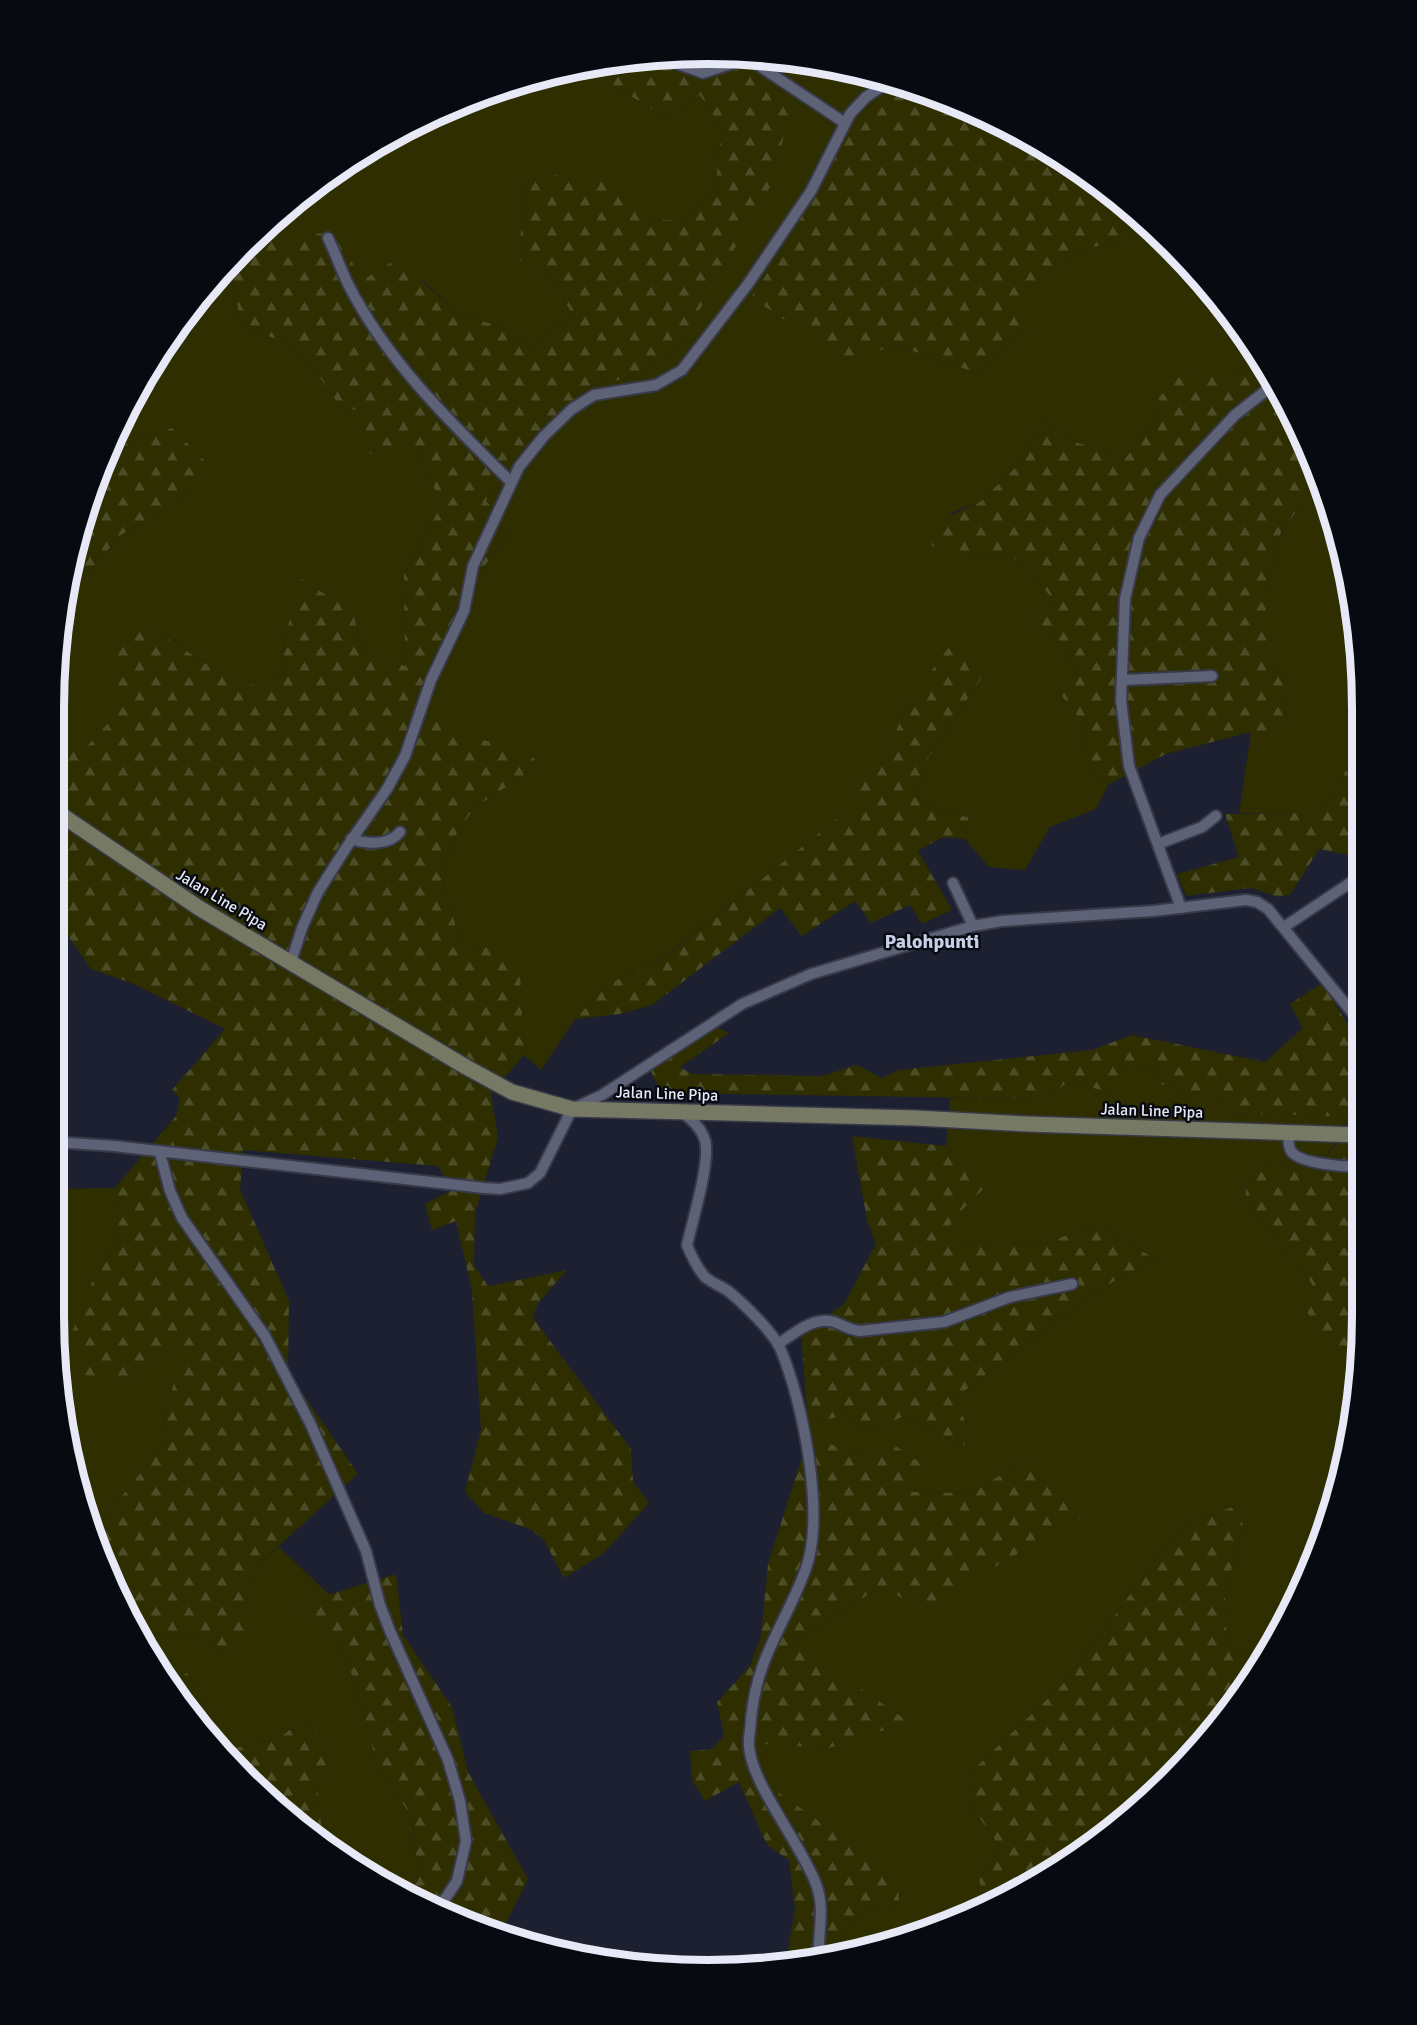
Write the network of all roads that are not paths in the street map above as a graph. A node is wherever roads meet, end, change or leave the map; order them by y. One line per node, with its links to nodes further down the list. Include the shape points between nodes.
1 (681, 65): 2 (street, via 703,73)
2 (728, 65)
3 (761, 67): 5 (street)
4 (881, 88): 5 (street, via 857,106)
5 (845, 123): 8 (street, via 812,191 682,370 656,384 594,395 572,409 544,436)
6 (328, 238): 8 (street, via 354,294 410,376 467,441)
7 (1268, 389): 10 (street, via 1235,415 1172,479 1149,515 1132,560 1125,599)
8 (511, 482): 14 (street, via 473,566 464,611 431,680 413,738 387,789)
9 (1212, 676): 10 (street)
10 (1123, 680): 15 (street, via 1121,700 1129,766)
11 (1216, 816): 15 (street, via 1202,827)
12 (64, 817): 21 (main road, Jalan Line Pipa, via 199,908)
13 (400, 832): 14 (street, via 385,842)
14 (351, 839): 21 (street, via 318,892)
15 (1158, 844): 18 (street)
16 (1352, 882): 20 (street)
17 (953, 884): 19 (street)
18 (1181, 908): 19 (street); 20 (street, via 1246,900 1263,905)
19 (973, 926): 23 (street, via 811,974 758,996 602,1095)
20 (1284, 927): 22 (street)
21 (291, 962): 23 (main road, Jalan Line Pipa, via 499,1086)
22 (1352, 1012)
23 (572, 1109): 24 (main road, Jalan Line Pipa); 28 (street, via 540,1173 528,1183 500,1189)
24 (681, 1112): 25 (main road, Jalan Line Pipa); 31 (street, via 696,1124 705,1146 689,1250 704,1275 734,1296)
25 (1288, 1132): 26 (main road, Jalan Line Pipa); 29 (street, via 1289,1149 1295,1155 1324,1164)
26 (1352, 1134)
27 (64, 1143): 28 (street)
28 (160, 1153): 32 (street, via 182,1218 266,1336 305,1412 366,1551 390,1631 448,1760 466,1841 457,1881)
29 (1352, 1166)
30 (1072, 1284): 31 (street, via 1010,1297 944,1322 860,1331 832,1321 814,1322)
31 (778, 1344): 33 (street, via 808,1453 812,1534 806,1571 757,1677 748,1744 759,1780 794,1838 817,1887 822,1912)
32 (443, 1902)
33 (820, 1950)

